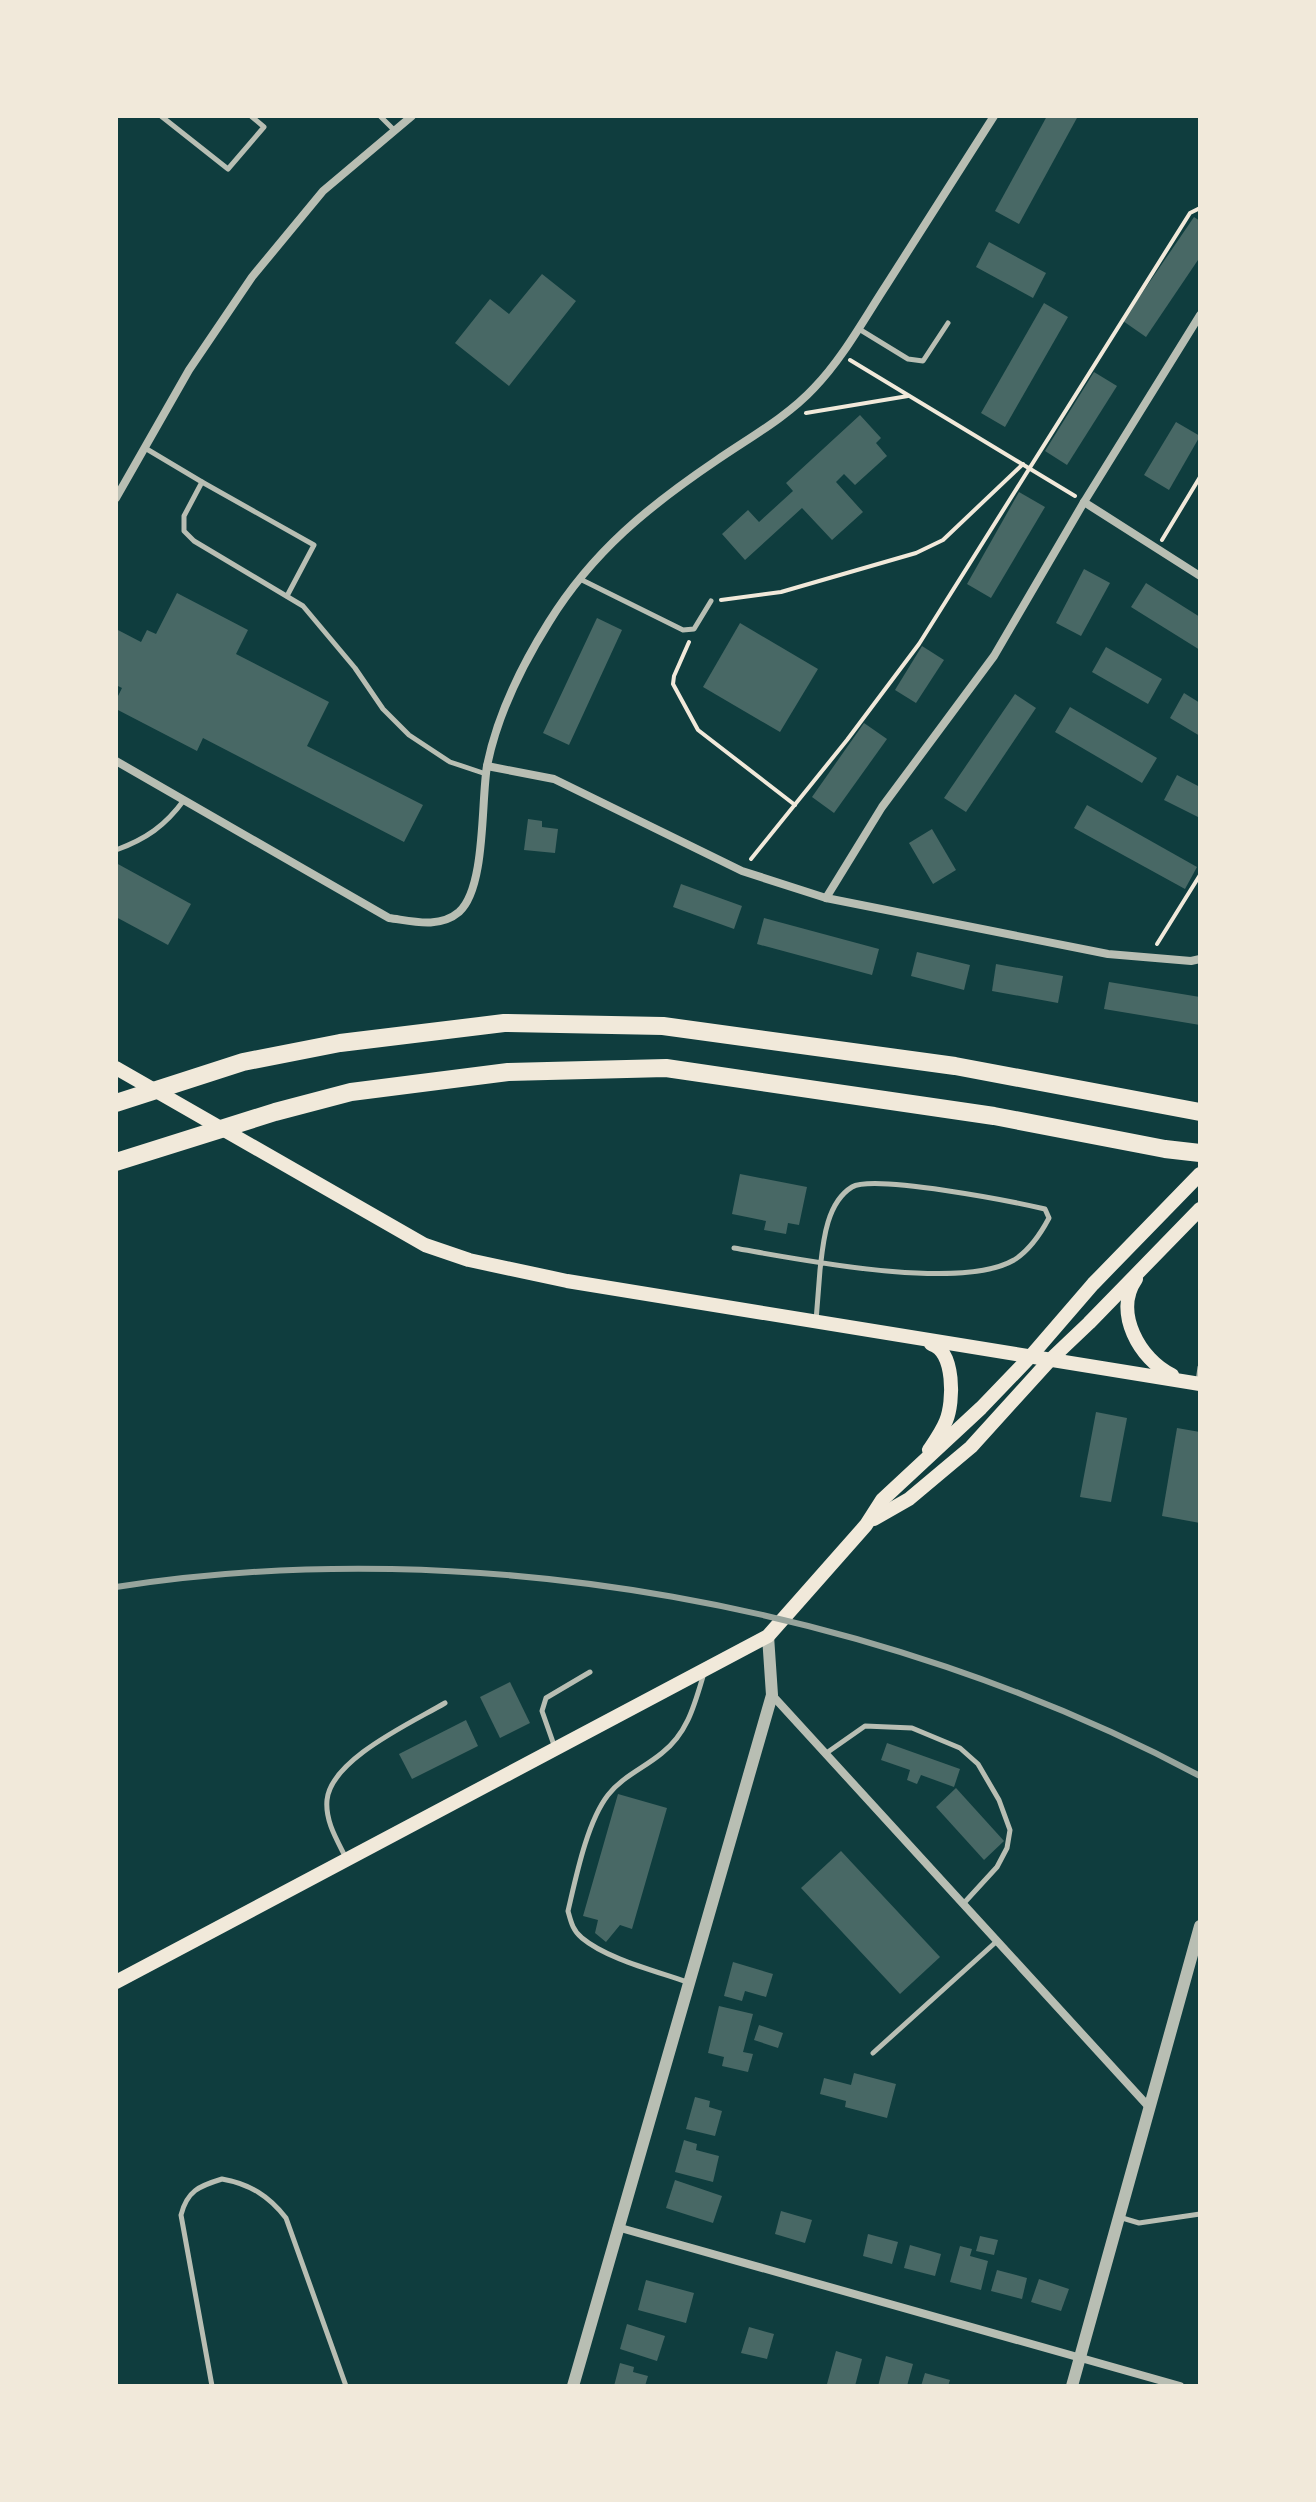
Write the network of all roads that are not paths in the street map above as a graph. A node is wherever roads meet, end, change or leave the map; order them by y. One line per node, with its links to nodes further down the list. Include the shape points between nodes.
1 (161, 116): 2 (lane, via 228,169 264,127)
2 (251, 116)
3 (380, 116): 6 (lane)
4 (412, 116): 6 (street)
5 (994, 116): 9 (street)
6 (394, 130): 10 (street, via 323,191 252,277 189,370)
7 (1200, 315): 13 (street)
8 (948, 323): 9 (lane, via 923,361 908,359)
9 (858, 328): 15 (street, via 813,389 640,515)
10 (145, 448): 11 (lane); 12 (street)
11 (202, 482): 16 (lane, via 184,516 184,531); 16 (lane, via 314,545)
12 (116, 498)
13 (1084, 502): 14 (street); 22 (street, via 994,656 882,807)
14 (1200, 576)
15 (579, 579): 17 (lane, via 683,630 694,629); 19 (street, via 548,623 506,703)
16 (287, 596): 19 (lane, via 303,606 409,735 450,762)
17 (711, 601)
18 (116, 761): 20 (street)
19 (487, 770): 20 (street, via 472,890 458,913 433,924 389,918); 22 (street, via 554,779 742,871)
20 (184, 800): 21 (lane, via 145,839)
21 (116, 850)
22 (826, 898): 23 (street, via 1108,954)
23 (1200, 959)
24 (116, 1068): 34 (main road, via 425,1245 567,1281)
25 (116, 1103): 26 (highway, via 243,1062 340,1043 504,1023 663,1026 955,1066)
26 (1200, 1112)
27 (1200, 1155): 28 (highway, via 994,1116 666,1068 508,1072 351,1092)
28 (116, 1162)
29 (1200, 1174): 36 (main road)
30 (1200, 1209): 32 (main road)
31 (734, 1248): 33 (lane)
32 (1149, 1261): 37 (main road); 39 (main road, via 1129,1299 1137,1346 1160,1370)
33 (821, 1262): 33 (lane, via 831,1215 854,1185 894,1185 1028,1205 1045,1209 1049,1218 1038,1239 1013,1260 976,1271 861,1269); 34 (lane)
34 (816, 1322): 35 (main road)
35 (903, 1337): 36 (main road); 40 (main road, via 937,1346 945,1355 951,1388 946,1421)
36 (1030, 1357): 37 (main road); 40 (main road)
37 (1049, 1361): 39 (main road); 41 (main road, via 940,1475)
38 (1200, 1367): 39 (lane)
39 (1194, 1383)
40 (918, 1466): 41 (main road, via 882,1500)
41 (866, 1525): 42 (main road)
42 (768, 1636): 43 (main road); 45 (street)
43 (705, 1669): 47 (main road); 54 (lane, via 688,1723 676,1740 606,1798 568,1911 582,1938)
44 (590, 1672): 47 (lane, via 546,1698 542,1711)
45 (772, 1695): 48 (street); 54 (street)
46 (445, 1703): 49 (lane, via 368,1749 331,1785 329,1823)
47 (556, 1749): 49 (main road)
48 (825, 1754): 50 (street); 50 (lane, via 865,1726 912,1728 960,1748 978,1764 1010,1830 997,1867)
49 (347, 1859): 53 (main road)
50 (963, 1904): 52 (street)
51 (1200, 1926): 56 (street)
52 (997, 1941): 55 (lane); 56 (street)
53 (116, 1982)
54 (688, 1983): 59 (street)
55 (873, 2053)
56 (1148, 2106): 58 (street)
57 (1200, 2214): 58 (lane, via 1139,2223)
58 (1118, 2217): 60 (street)
59 (617, 2227): 60 (street); 63 (street)
60 (1080, 2360): 64 (street); 65 (street)
61 (212, 2386): 62 (lane, via 181,2215 193,2191 222,2179 257,2190 286,2218)
62 (346, 2386)
63 (573, 2386)
64 (1072, 2386)
65 (1180, 2386)

